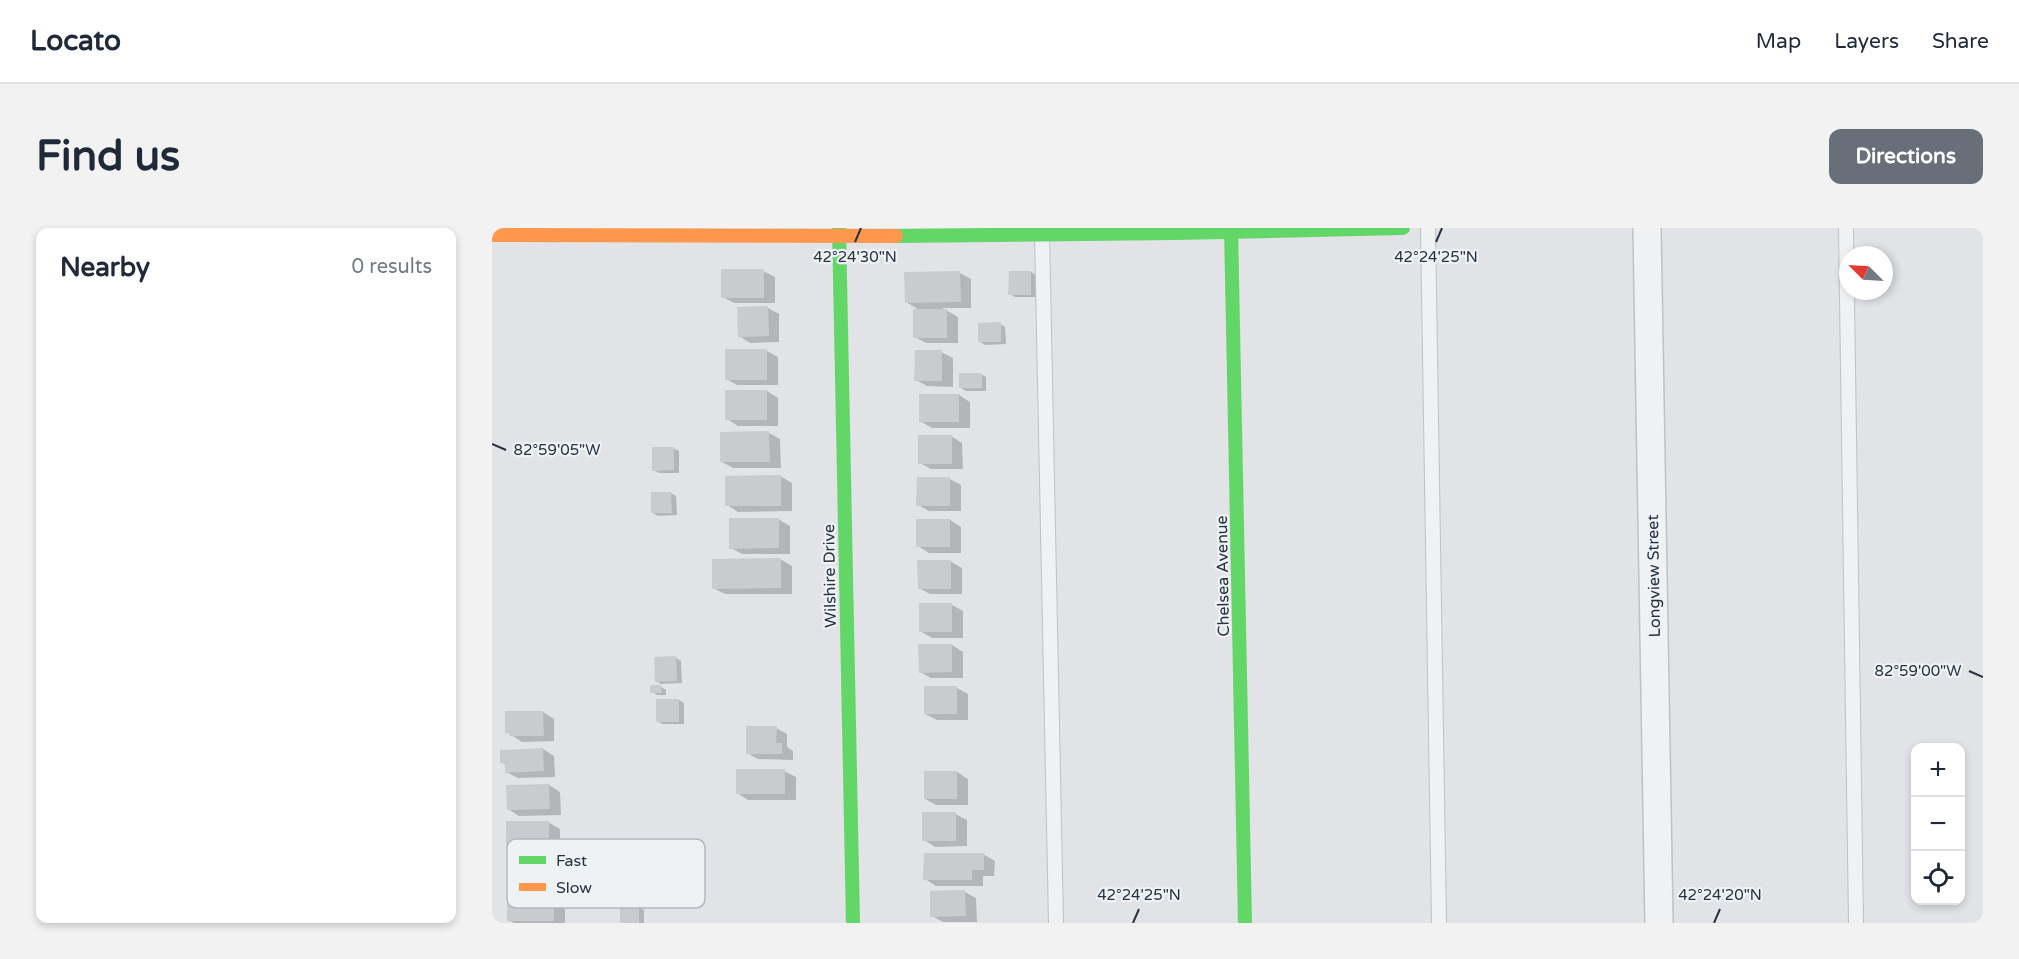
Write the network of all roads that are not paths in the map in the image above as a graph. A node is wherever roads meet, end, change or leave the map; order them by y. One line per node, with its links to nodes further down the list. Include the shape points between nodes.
1 (1403, 228): 5 (street)
2 (1428, 228): 12 (lane)
3 (1647, 228): 13 (street, Longview Street)
4 (1846, 228): 14 (lane)
5 (1231, 231): 7 (street); 11 (street, Chelsea Avenue)
6 (839, 232): 7 (street); 8 (street); 9 (street, Wilshire Drive)
7 (1042, 232): 10 (lane)
8 (492, 235)
9 (853, 923)
10 (1056, 923)
11 (1245, 923)
12 (1439, 923)
13 (1659, 923)
14 (1856, 923)

